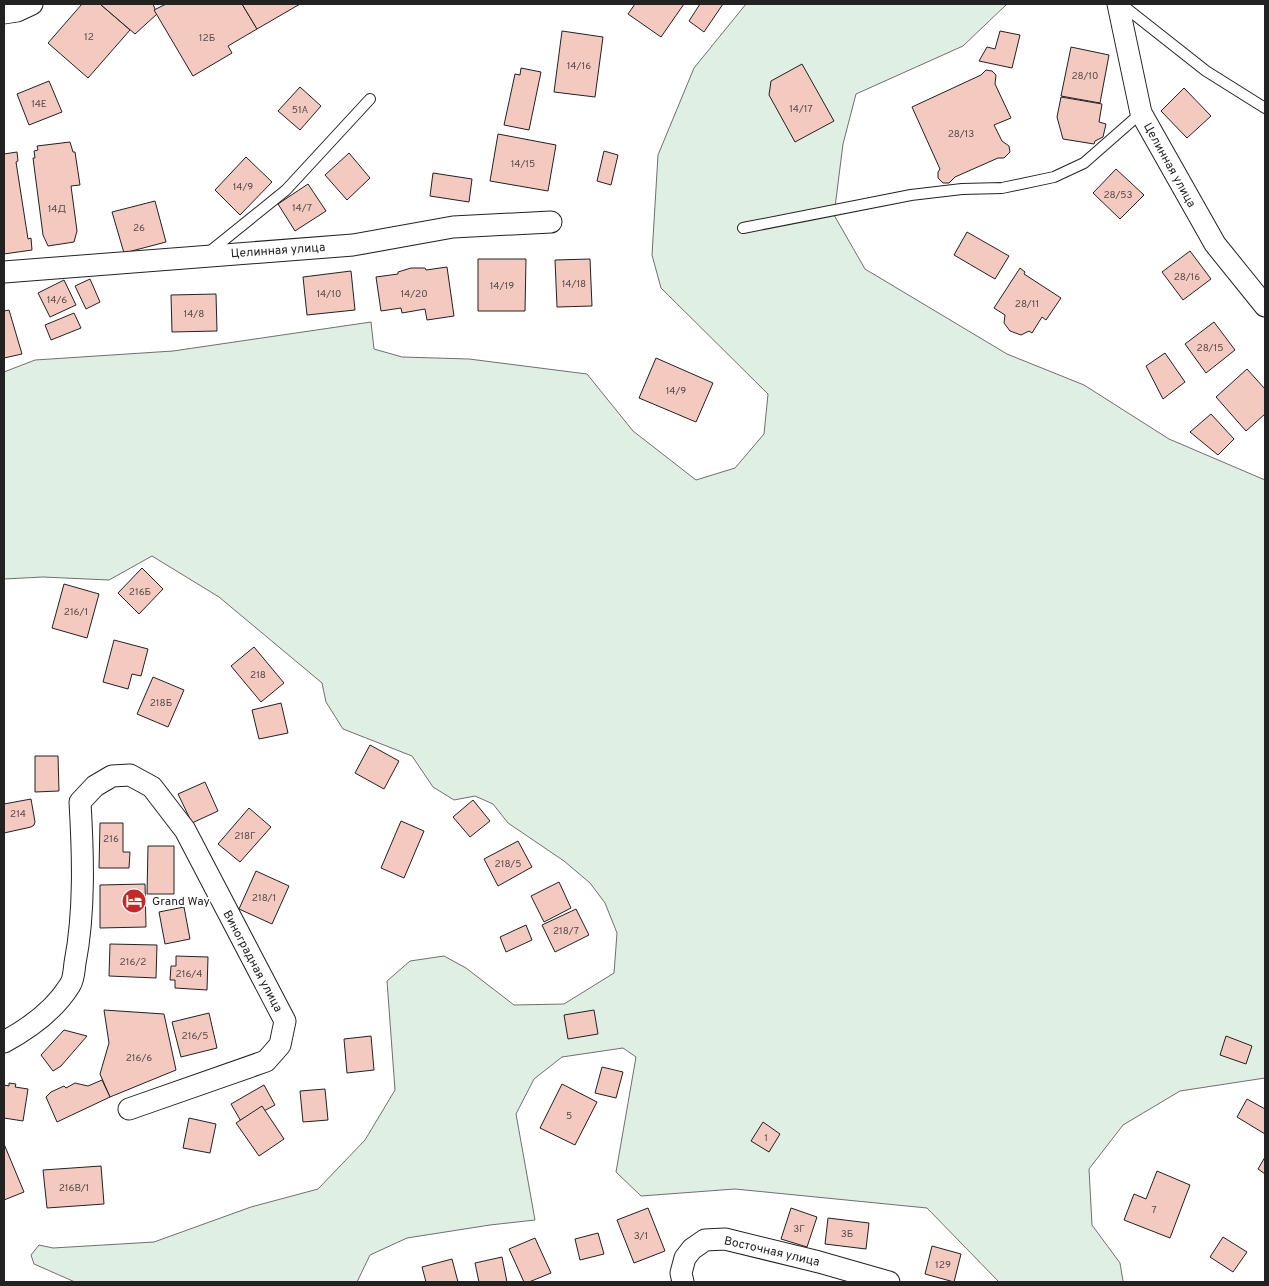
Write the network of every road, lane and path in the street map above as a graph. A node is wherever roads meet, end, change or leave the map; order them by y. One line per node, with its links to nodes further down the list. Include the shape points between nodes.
1 (32, 4): 3 (street, via 17,12)
2 (1119, 4): 5 (lane, via 1206,71); 6 (street, Целинная улица)
3 (4, 13)
4 (370, 99): 9 (lane, via 286,190)
5 (1265, 108)
6 (1142, 113): 8 (lane, via 1084,163 1054,177 1002,188 911,196); 11 (street, Целинная улица, via 1214,244)
7 (551, 222): 9 (street, Целинная улица, via 454,227 353,245)
8 (743, 228)
9 (206, 255): 10 (street, Целинная улица)
10 (4, 272)
11 (1265, 306)
12 (4, 1042): 13 (street, Виноградная улица, via 29,1028 54,1006 72,984 79,942 83,846 80,802 95,786 112,776 130,776 152,788 185,830 285,1021 280,1045 266,1061)
13 (129, 1109)
14 (683, 1282): 15 (street, Восточная улица, via 684,1258 692,1249 706,1240 726,1239)
15 (889, 1282)

